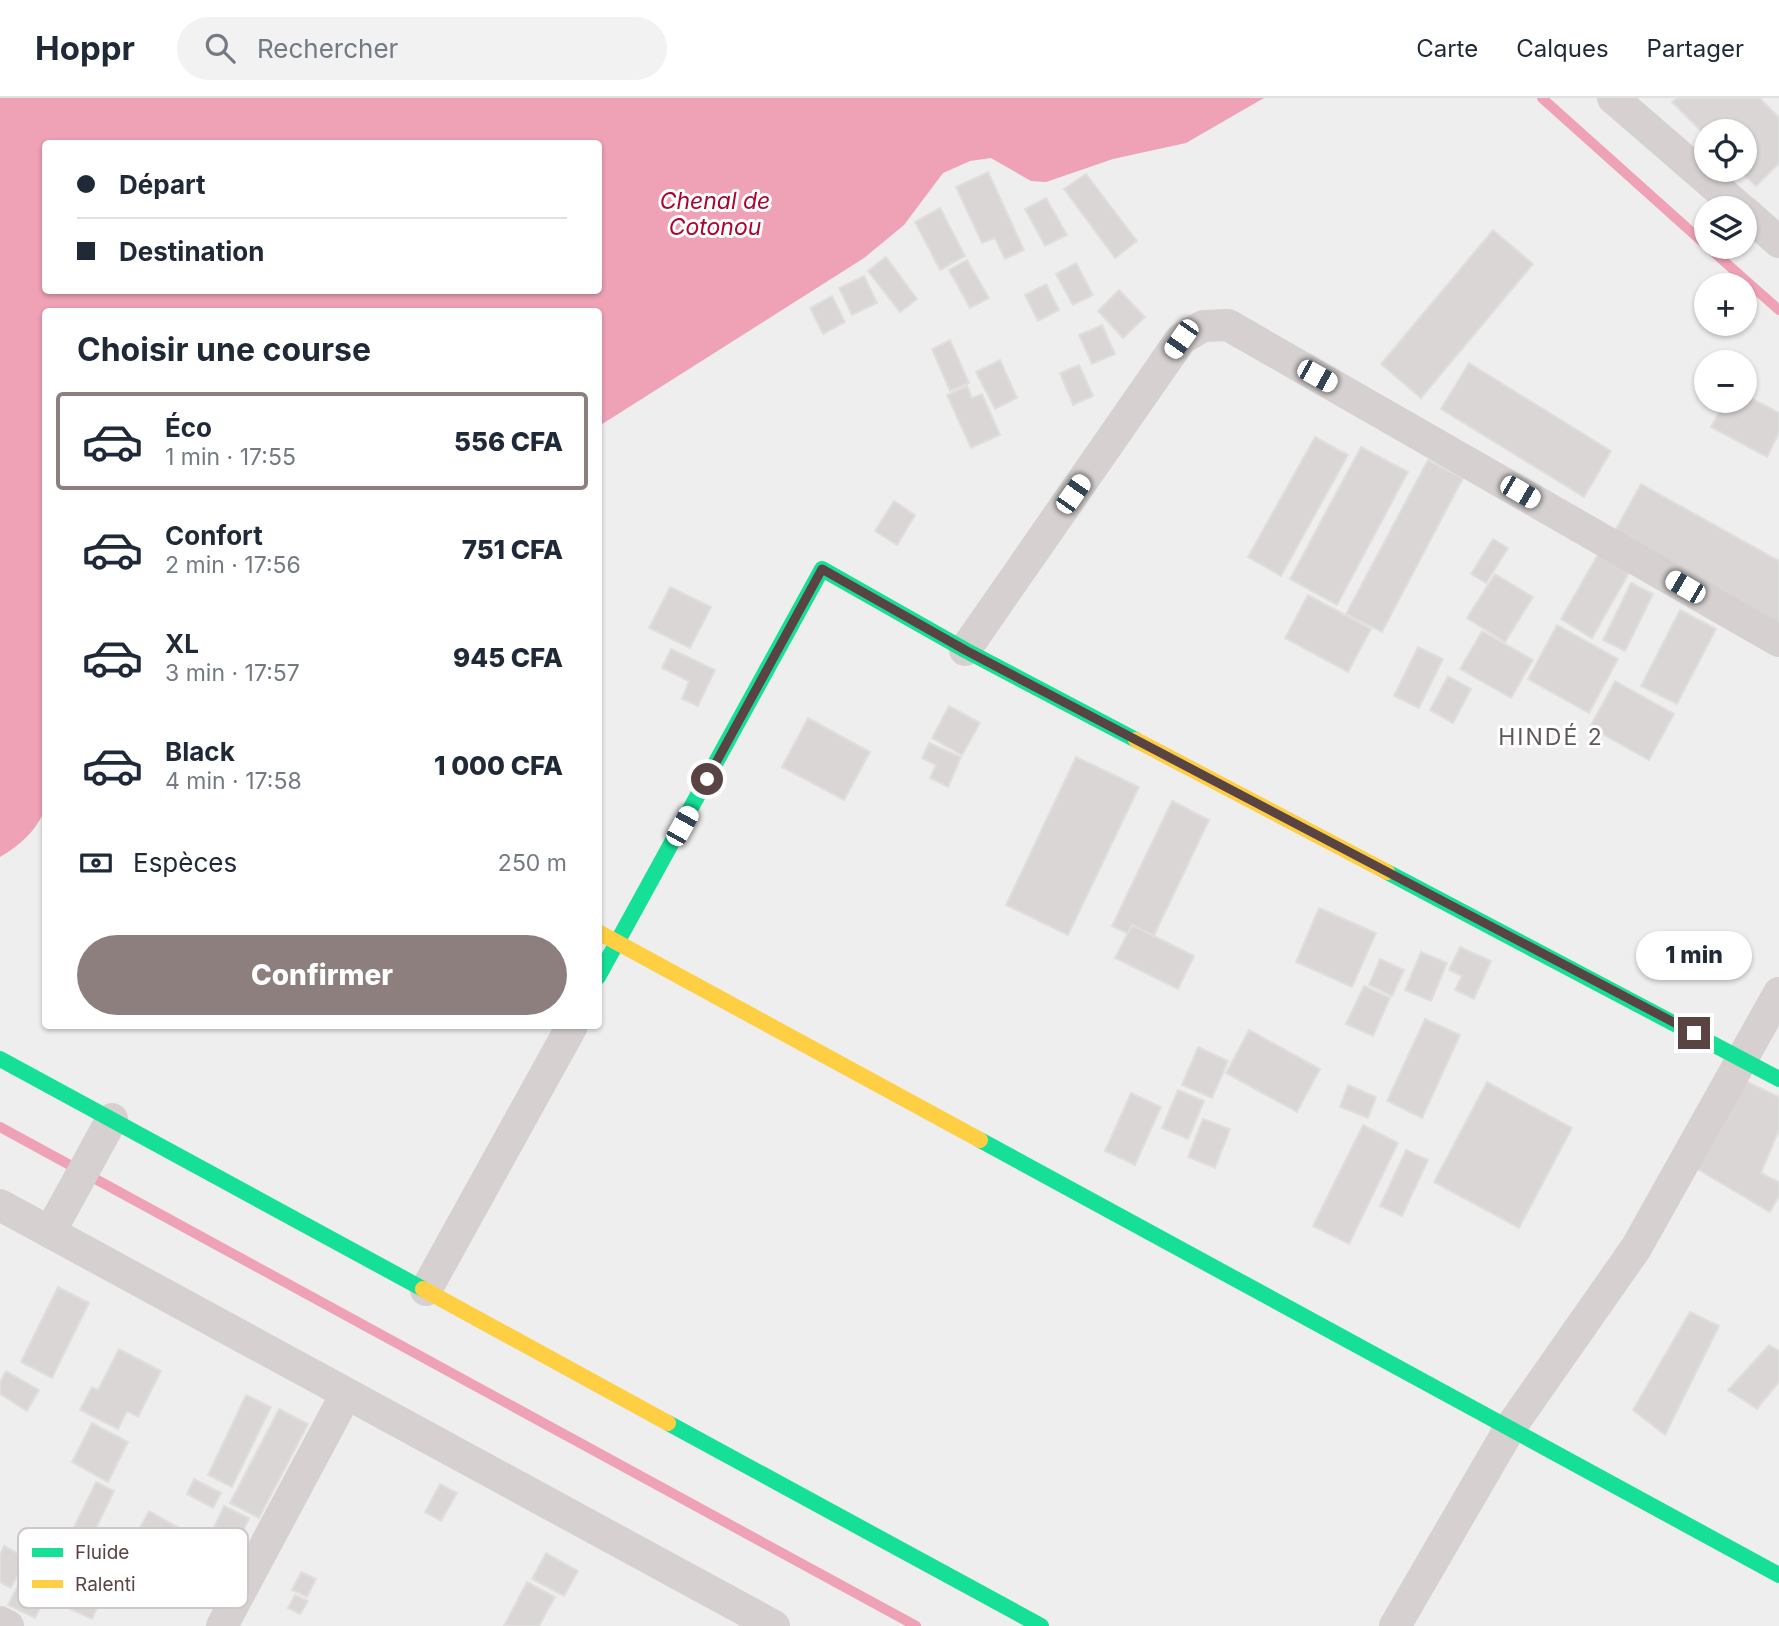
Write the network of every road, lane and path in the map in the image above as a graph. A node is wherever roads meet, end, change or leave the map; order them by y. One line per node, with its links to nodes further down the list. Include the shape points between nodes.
1 (1613, 98): 2 (street)
2 (1726, 196)
3 (1757, 223): 4 (street)
4 (1779, 242)
5 (1779, 641): 6 (street, via 1228,325 1203,326 1181,339)
6 (965, 650): 8 (street, via 822,569); 13 (street)
7 (602, 934): 8 (street)
8 (618, 943): 9 (street); 20 (street)
9 (602, 970)
10 (1779, 993): 13 (street)
11 (570, 1029): 18 (street)
12 (0, 1059): 15 (street)
13 (1742, 1059): 14 (street); 20 (street, via 1636,1248)
14 (1779, 1079)
15 (105, 1133): 17 (street); 18 (street)
16 (0, 1205): 17 (street)
17 (50, 1232): 19 (street)
18 (426, 1290): 28 (street)
19 (346, 1394): 22 (street); 27 (street)
20 (1510, 1428): 21 (street); 29 (street)
21 (1779, 1575)
22 (248, 1577)
23 (232, 1608): 26 (street)
24 (0, 1622): 25 (street)
25 (8, 1626)
26 (222, 1626)
27 (774, 1626)
28 (1041, 1626)
29 (1395, 1626)

